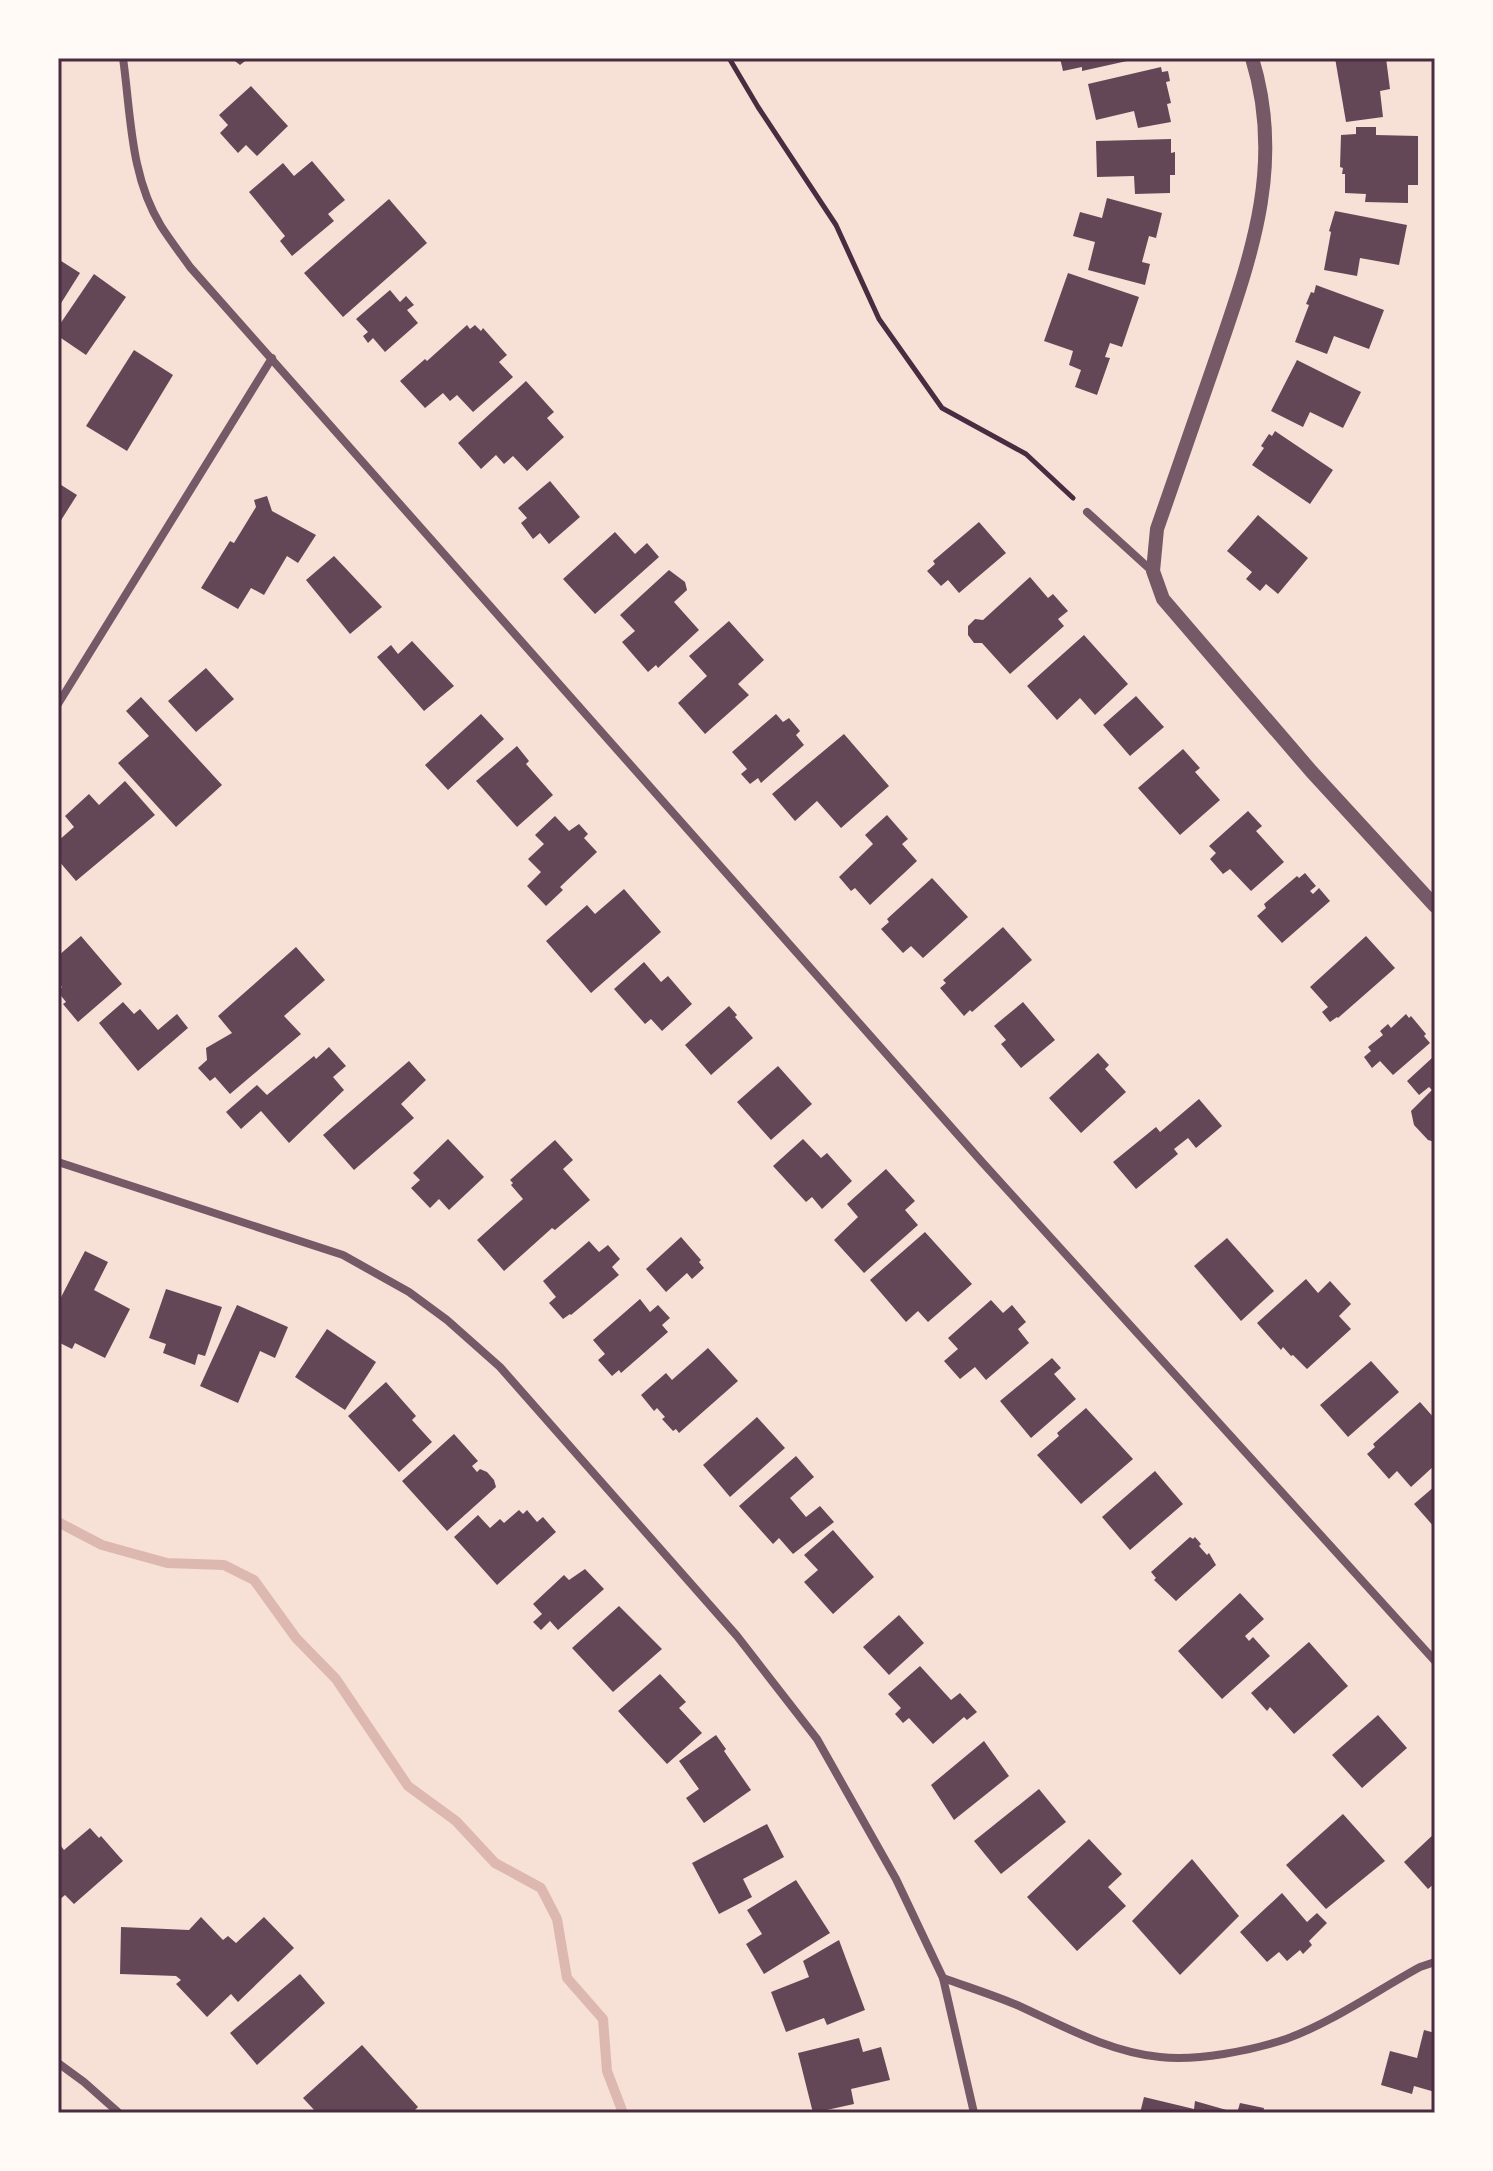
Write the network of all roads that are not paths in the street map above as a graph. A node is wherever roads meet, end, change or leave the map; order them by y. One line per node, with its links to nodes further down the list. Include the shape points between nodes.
1 (123, 58): 3 (street, via 134,152 160,225 190,267)
2 (1252, 58): 5 (street, via 1265,142 1258,227 1157,529)
3 (272, 358): 6 (street); 9 (street, via 982,1162)
4 (1087, 512): 5 (street)
5 (1153, 571): 7 (street, via 1163,599)
6 (58, 704)
7 (1435, 906)
8 (58, 1162): 11 (street, via 343,1255 409,1292 500,1367 737,1636 817,1739 896,1879)
9 (1435, 1661)
10 (1435, 1962): 11 (street, via 1287,2039 1247,2049 1160,2057 1109,2045)
11 (943, 1978): 14 (street)
12 (58, 2063): 13 (street)
13 (119, 2113)
14 (974, 2113)

